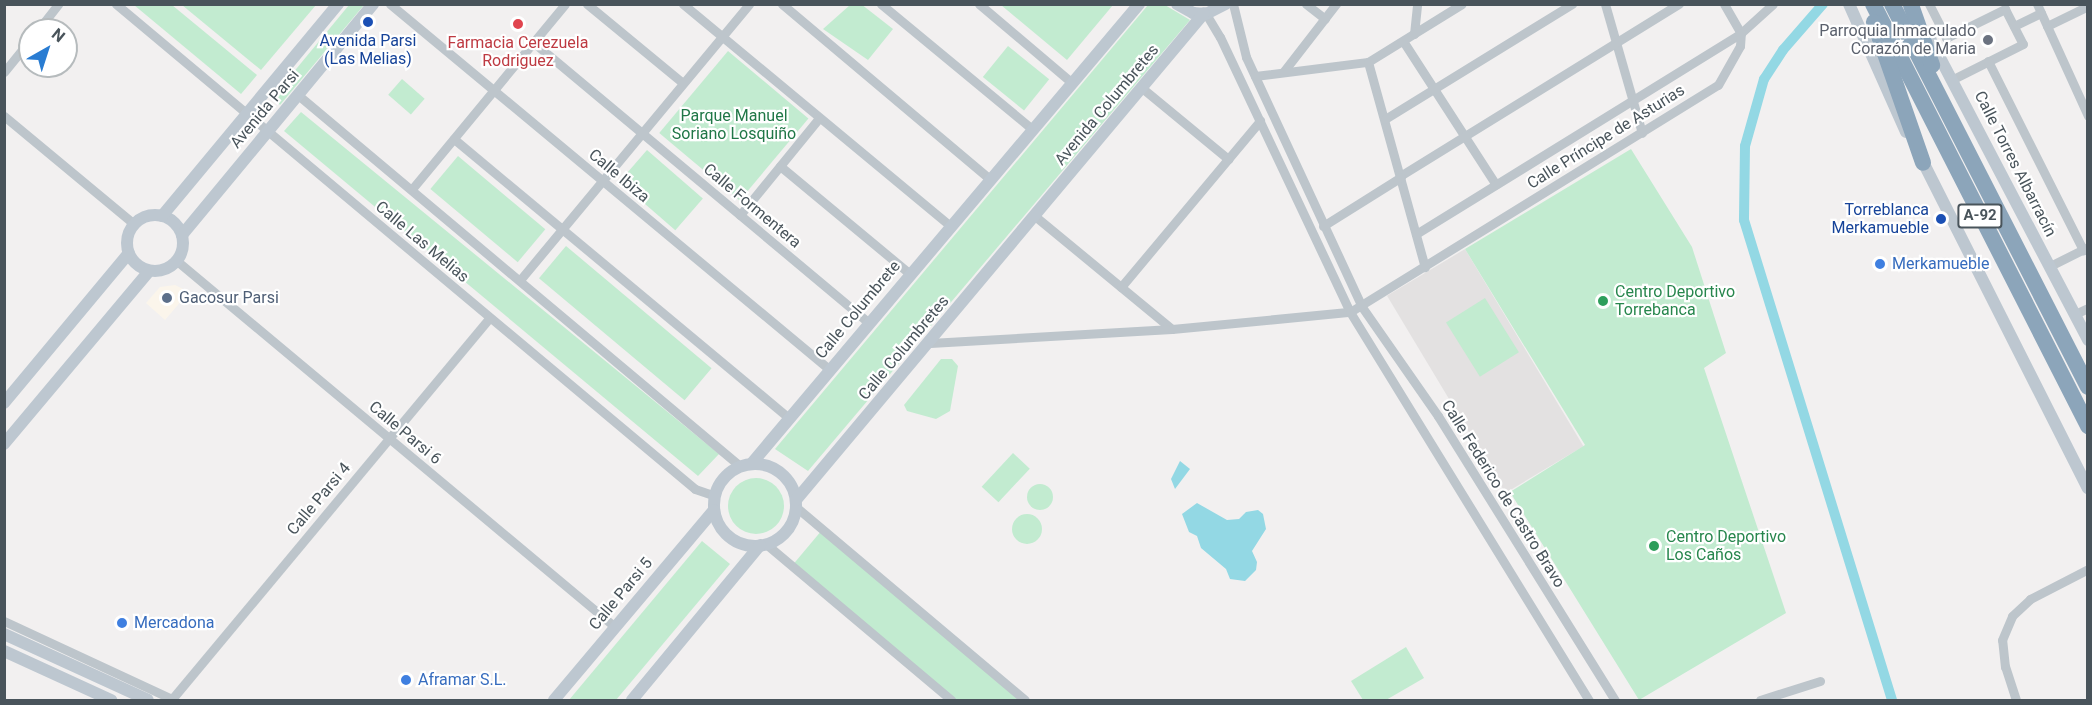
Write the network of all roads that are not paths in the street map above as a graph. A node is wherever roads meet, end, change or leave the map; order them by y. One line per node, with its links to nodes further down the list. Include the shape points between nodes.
1 (58, 4): 34 (street)
2 (116, 4): 58 (street, Calle Las Melias)
3 (338, 4): 58 (street, Avenida Parsi)
4 (373, 4): 56 (street, Avenida Parsi)
5 (390, 4): 55 (street, Calle Ibiza)
6 (565, 4): 42 (street)
7 (587, 4): 52 (street)
8 (683, 4): 40 (street)
9 (749, 4): 40 (street)
10 (782, 4): 75 (street)
11 (881, 4): 65 (street)
12 (979, 4): 51 (street)
13 (1139, 4): 51 (street)
14 (1177, 4): 33 (street, via 1193,13)
15 (1226, 4): 33 (street)
16 (1233, 4): 49 (street, Calle Federico de Castro Bravo, via 1246,57)
17 (1306, 4): 35 (street)
18 (1336, 4): 35 (street)
19 (1417, 4): 39 (street)
20 (1462, 4): 39 (street)
21 (1572, 4): 54 (street)
22 (1605, 4): 43 (street)
23 (1679, 4): 43 (street)
24 (1724, 4): 38 (street)
25 (1773, 4): 38 (street, Calle Príncipe de Asturias)
26 (1892, 4): 64 (highway, A-92)
27 (1929, 4): 36 (street, via 1946,38 2005,9)
28 (1874, 5): 72 (highway, via 1874,30); 110 (highway, A-92)
29 (1911, 5): 50 (street, Calle Torres Albarracín); 64 (highway)
30 (2088, 6): 37 (street)
31 (2039, 9): 36 (street); 37 (street)
32 (1852, 10): 72 (street, via 1893,107)
33 (1205, 14): 53 (street, Avenida Columbretes); 63 (street)
34 (47, 18)
35 (1325, 19): 47 (street)
36 (2014, 26): 45 (street, via 2023,44)
37 (2047, 26): 60 (street)
38 (1741, 33): 57 (street); 68 (street, Calle Príncipe de Asturias, via 1740,46 1718,85)
39 (1414, 34): 41 (street)
40 (722, 37): 52 (street); 61 (street)
41 (1403, 41): 46 (street); 54 (street)
42 (533, 42): 55 (street); 67 (street, Calle Formentera)
43 (1617, 43): 57 (street); 69 (street)
44 (18, 55): 48 (street)
45 (1989, 61): 50 (street); 88 (street)
46 (1368, 62): 47 (street); 62 (street)
47 (1284, 71): 49 (street)
48 (4, 72)
49 (1255, 76): 84 (street, Calle Federico de Castro Bravo)
50 (1953, 79): 91 (street, Calle Torres Albarracín)
51 (1071, 82): 65 (street)
52 (683, 83): 67 (street)
53 (1142, 88): 71 (street); 81 (street, Avenida Columbretes)
54 (1433, 89): 62 (street); 69 (street)
55 (494, 90): 70 (street); 76 (street, Calle Ibiza)
56 (298, 95): 66 (street, Avenida Parsi); 78 (street, Calle Las Melias)
57 (1633, 100): 68 (street); 77 (street)
58 (246, 115): 66 (street, Calle Las Melias); 80 (street, Avenida Parsi)
59 (4, 116): 82 (street)
60 (2088, 116)
61 (819, 118): 73 (street); 83 (street)
62 (1384, 119): 74 (street)
63 (1260, 121): 71 (street); 99 (street)
64 (1954, 128): 107 (highway, A-92)
65 (1032, 129): 75 (street)
66 (267, 132): 87 (street, Avenida Parsi); 101 (street, Calle Las Melias)
67 (642, 133): 76 (street); 79 (street, Calle Formentera)
68 (1642, 133): 92 (street, Calle Príncipe de Asturias)
69 (1464, 137): 74 (street); 77 (street)
70 (454, 139): 78 (street); 85 (street)
71 (1228, 159): 96 (street)
72 (1923, 162): 114 (street)
73 (780, 166): 79 (street); 94 (street)
74 (1401, 177): 84 (street); 86 (street)
75 (990, 179): 83 (street, Calle Columbrete)
76 (602, 181): 85 (street); 106 (street, Calle Ibiza)
77 (1496, 185): 86 (street)
78 (412, 189): 95 (street, Calle Las Melias)
79 (740, 215): 102 (street, Calle Formentera)
80 (162, 216): 82 (street, via 147,216); 87 (street, via 171,220)
81 (1036, 217): 96 (street); 105 (street, Calle Columbretes)
82 (134, 224): 89 (street, via 128,238)
83 (950, 226): 94 (street, Calle Columbrete)
84 (1323, 226): 97 (street, Calle Federico de Castro Bravo)
85 (562, 228): 95 (street); 109 (street)
86 (1416, 234): 92 (street)
87 (182, 235): 90 (street)
88 (2085, 249): 91 (street)
89 (129, 253): 93 (street); 108 (street)
90 (177, 261): 93 (street, via 164,270); 111 (street, Calle Parsi 6)
91 (2050, 266): 100 (street, Calle Torres Albarracín)
92 (1425, 267): 97 (street, Calle Príncipe de Asturias)
93 (149, 271): 112 (street)
94 (910, 274): 102 (street, Calle Columbrete)
95 (520, 280): 113 (street, Calle Las Melias)
96 (1121, 287): 103 (street)
97 (1362, 307): 99 (street, Calle Príncipe de Asturias); 133 (street, Calle Federico de Castro Bravo, via 1438,416)
98 (2088, 308): 100 (street)
99 (1350, 312): 103 (street, Calle Príncipe de Asturias); 132 (street)
100 (2075, 314): 104 (street, Calle Torres Albarracín)
101 (490, 318): 111 (street, Calle Parsi 4); 115 (street, Calle Las Melias, via 695,489)
102 (869, 323): 106 (street, Calle Columbrete)
103 (1172, 329): 105 (street, Calle Príncipe de Asturias)
104 (2088, 340)
105 (930, 343): 116 (street, Calle Columbretes)
106 (830, 370): 109 (street, Calle Columbrete)
107 (2088, 387)
108 (4, 403)
109 (789, 418): 113 (street, Calle Columbrete)
110 (2088, 426)
111 (389, 439): 121 (street, Calle Parsi 6); 127 (street, Calle Parsi 4)
112 (4, 444)
113 (746, 465): 115 (street, via 728,473); 116 (street, via 776,469 786,477)
114 (2088, 488)
115 (715, 496): 117 (street)
116 (796, 504): 118 (street, via 787,531); 131 (street)
117 (714, 510): 118 (street, via 717,522 733,539); 121 (street, Calle Parsi 5)
118 (763, 545): 129 (street); 130 (street)
119 (2088, 569): 135 (street, via 2030,599 2012,616 2002,640 2005,667)
120 (4, 621): 127 (street)
121 (615, 627): 128 (street, Calle Parsi 5)
122 (4, 634): 126 (street)
123 (4, 651): 125 (street)
124 (1820, 681): 134 (street)
125 (111, 700)
126 (148, 700)
127 (173, 700)
128 (554, 700)
129 (632, 700)
130 (951, 700)
131 (1025, 700)
132 (1589, 700)
133 (1615, 700)
134 (1760, 700)
135 (2016, 700)

